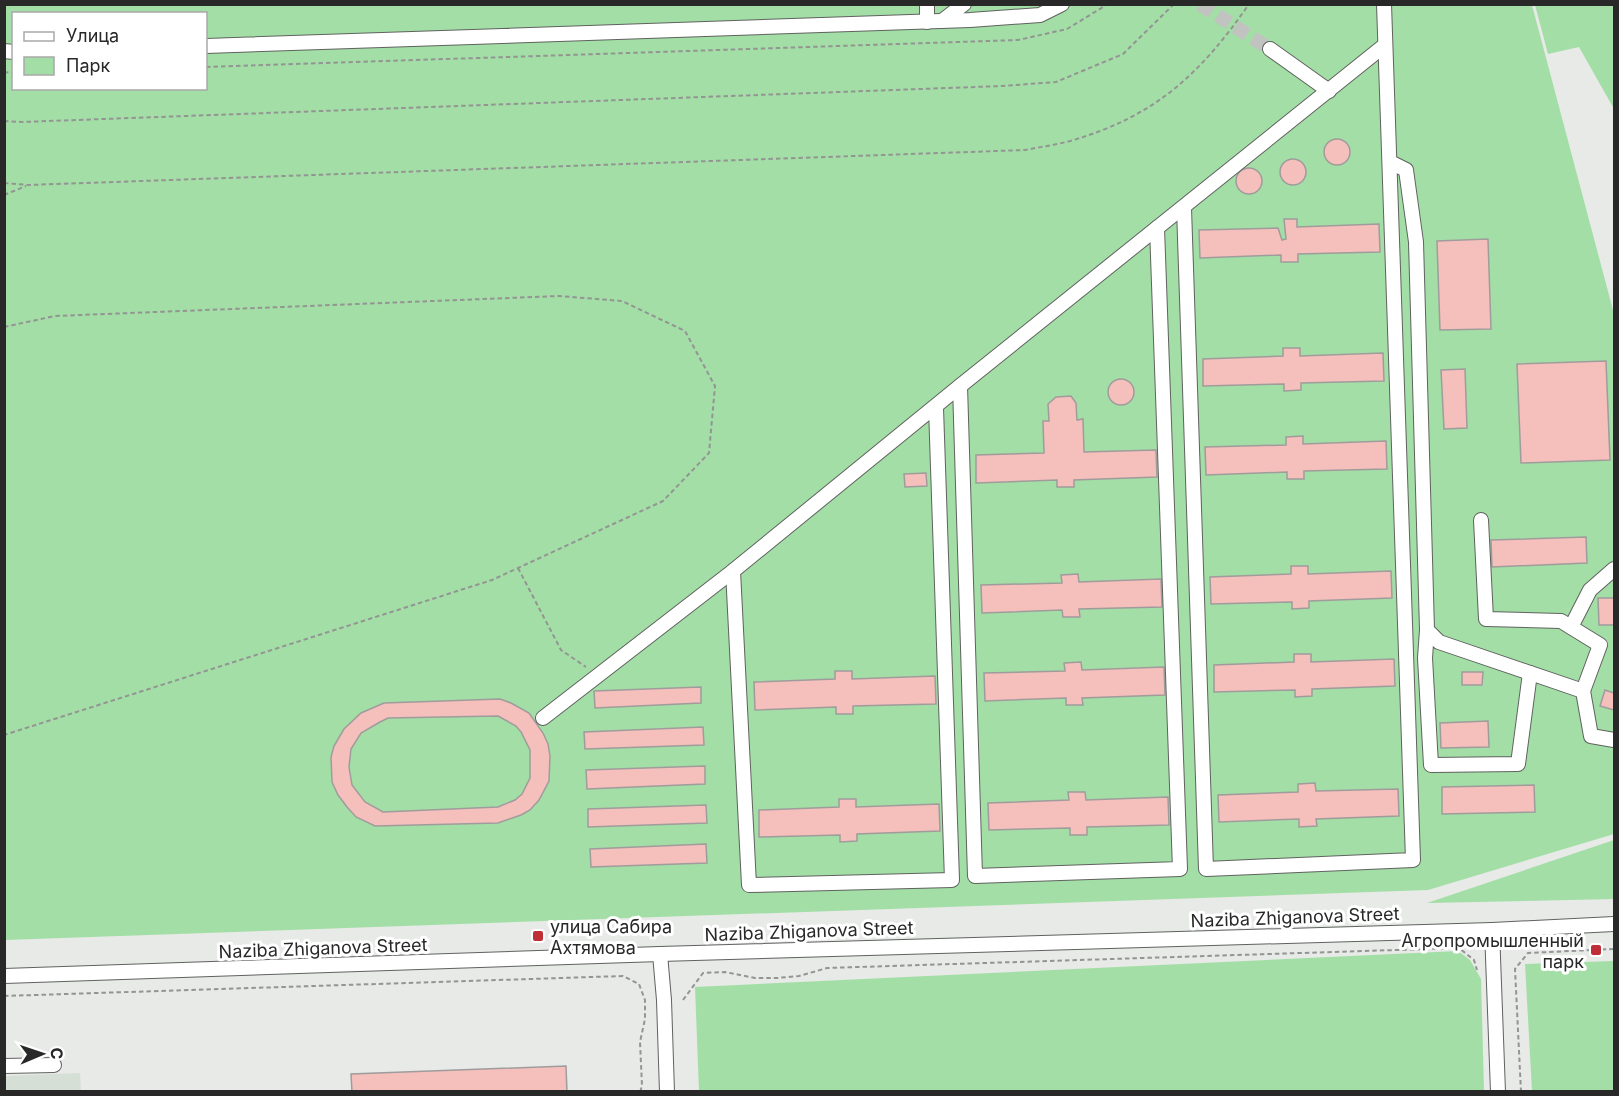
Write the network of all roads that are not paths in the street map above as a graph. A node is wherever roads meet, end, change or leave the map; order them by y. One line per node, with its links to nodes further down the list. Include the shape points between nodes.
1 (927, 4): 6 (street)
2 (963, 4): 5 (street)
3 (1062, 4): 5 (street, via 1040,15)
4 (1384, 4): 7 (street)
5 (942, 21): 6 (street)
6 (927, 22): 8 (street)
7 (1385, 45): 10 (street); 11 (street)
8 (207, 46)
9 (1270, 49): 10 (street)
10 (1329, 91): 12 (street)
11 (1390, 162): 12 (street, via 1413,860 1206,869); 20 (street, via 1406,170 1416,242)
12 (1184, 208): 13 (street)
13 (1157, 228): 14 (street); 14 (street, via 1180,869 975,876)
14 (960, 386): 15 (street)
15 (936, 408): 18 (street); 18 (street, via 952,880 749,885)
16 (1481, 520): 19 (street, via 1486,619 1561,621)
17 (1614, 569): 19 (street, via 1590,590)
18 (733, 571): 23 (street)
19 (1571, 627): 22 (street, via 1600,645)
20 (1427, 630): 21 (street, via 1439,642); 21 (street, via 1431,765 1518,764)
21 (1530, 673): 22 (street)
22 (1583, 691): 24 (street, via 1591,736)
23 (543, 718)
24 (1614, 740)
25 (1614, 924): 26 (street, Naziba Zhiganova Street)
26 (1492, 930): 27 (street, Naziba Zhiganova Street); 32 (street)
27 (660, 954): 28 (street, Naziba Zhiganova Street); 31 (street)
28 (4, 976)
29 (54, 1065): 30 (street)
30 (4, 1066)
31 (667, 1092)
32 (1498, 1092)

